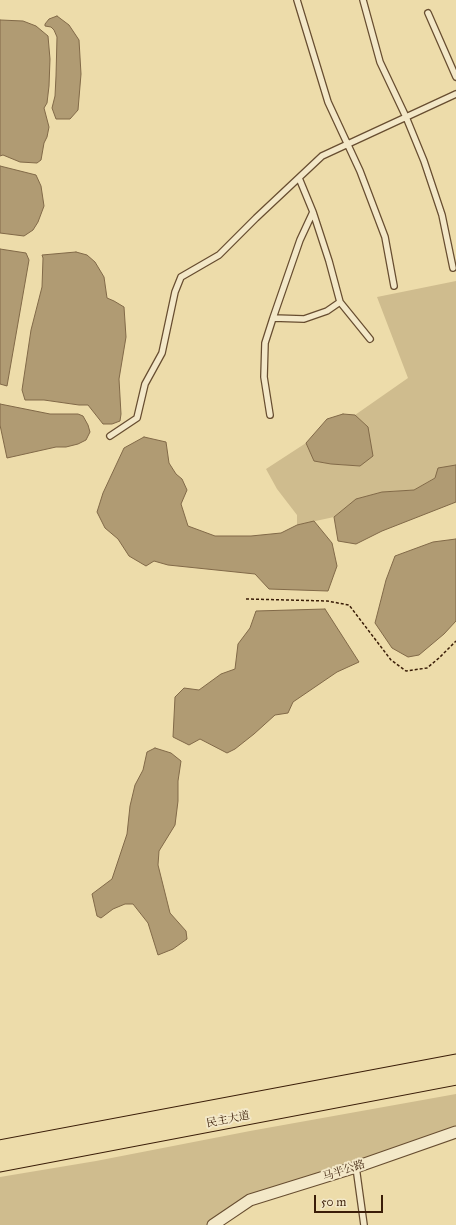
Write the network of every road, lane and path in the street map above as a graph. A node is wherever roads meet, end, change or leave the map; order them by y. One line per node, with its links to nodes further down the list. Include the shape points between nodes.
1 (297, 0): 7 (lane, via 328,102)
2 (363, 0): 6 (lane, via 380,62)
3 (428, 12): 4 (lane)
4 (456, 77)
5 (456, 94): 6 (lane)
6 (406, 117): 7 (lane); 10 (lane, via 442,215)
7 (348, 144): 8 (lane, via 322,156); 11 (lane, via 385,237)
8 (299, 178): 9 (lane); 16 (lane, via 219,255 180,277 162,353 145,384 137,418)
9 (313, 212): 12 (lane); 13 (lane, via 300,240)
10 (453, 268)
11 (394, 286)
12 (340, 302): 13 (lane, via 304,319); 14 (lane)
13 (273, 318): 15 (lane, via 266,343 264,377)
14 (370, 339)
15 (270, 415)
16 (110, 436)
17 (246, 599): 18 (path, via 327,601 349,605 392,660 406,671 427,668)
18 (456, 641)
19 (456, 1063): 22 (main road, 民主大道)
20 (456, 1076): 23 (main road, 民主大道)
21 (456, 1132): 24 (street, 马半公路)
22 (0, 1149)
23 (0, 1163)
24 (356, 1167): 25 (street, 马半公路, via 250,1200); 26 (lane)
25 (212, 1225)
26 (364, 1225)

